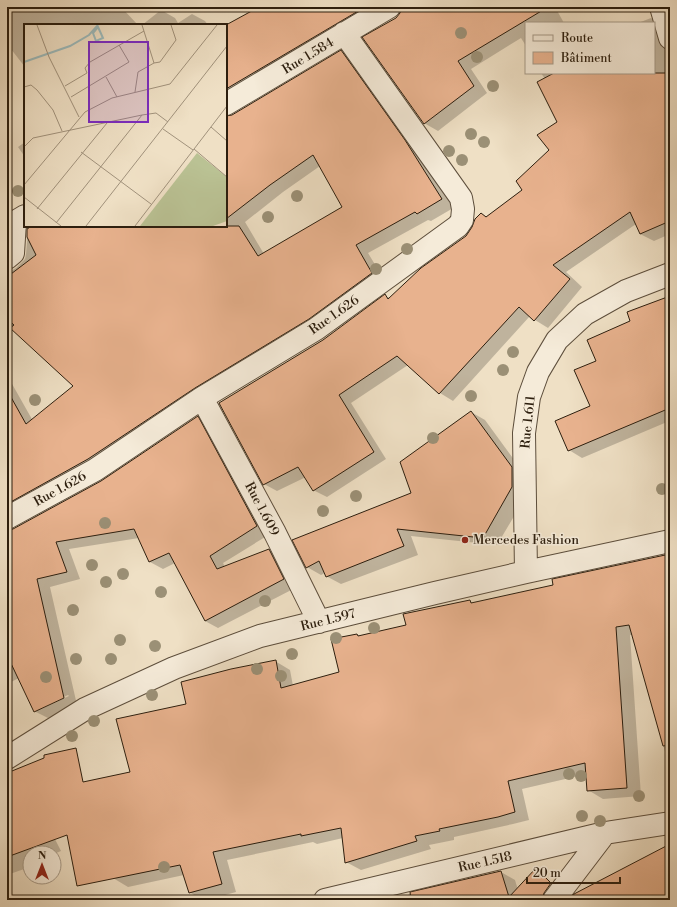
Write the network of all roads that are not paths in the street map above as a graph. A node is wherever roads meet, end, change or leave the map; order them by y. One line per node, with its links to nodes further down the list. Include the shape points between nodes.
1 (389, 7): 4 (street, Rue 1.584)
2 (661, 7): 3 (street)
3 (669, 32)
4 (344, 33): 5 (street, Rue 1.584); 9 (street, Rue 1.626, via 461,198 462,220 453,231 316,329)
5 (227, 103)
6 (24, 217): 7 (street, via 15,222 13,253)
7 (7, 258)
8 (670, 274): 12 (street, Rue 1.611, via 626,291 585,314 557,340 538,372 529,397 524,433)
9 (202, 398): 10 (street, Rue 1.626, via 95,470); 13 (street, Rue 1.609)
10 (7, 518)
11 (670, 541): 12 (street, Rue 1.597)
12 (526, 572): 13 (street, Rue 1.597)
13 (319, 622): 14 (street, Rue 1.597, via 260,636 174,668 85,709)
14 (7, 758)
15 (670, 823): 16 (street, Rue 1.518)
16 (605, 833): 17 (street, Rue 1.518); 18 (street)
17 (325, 900)
18 (554, 900)

